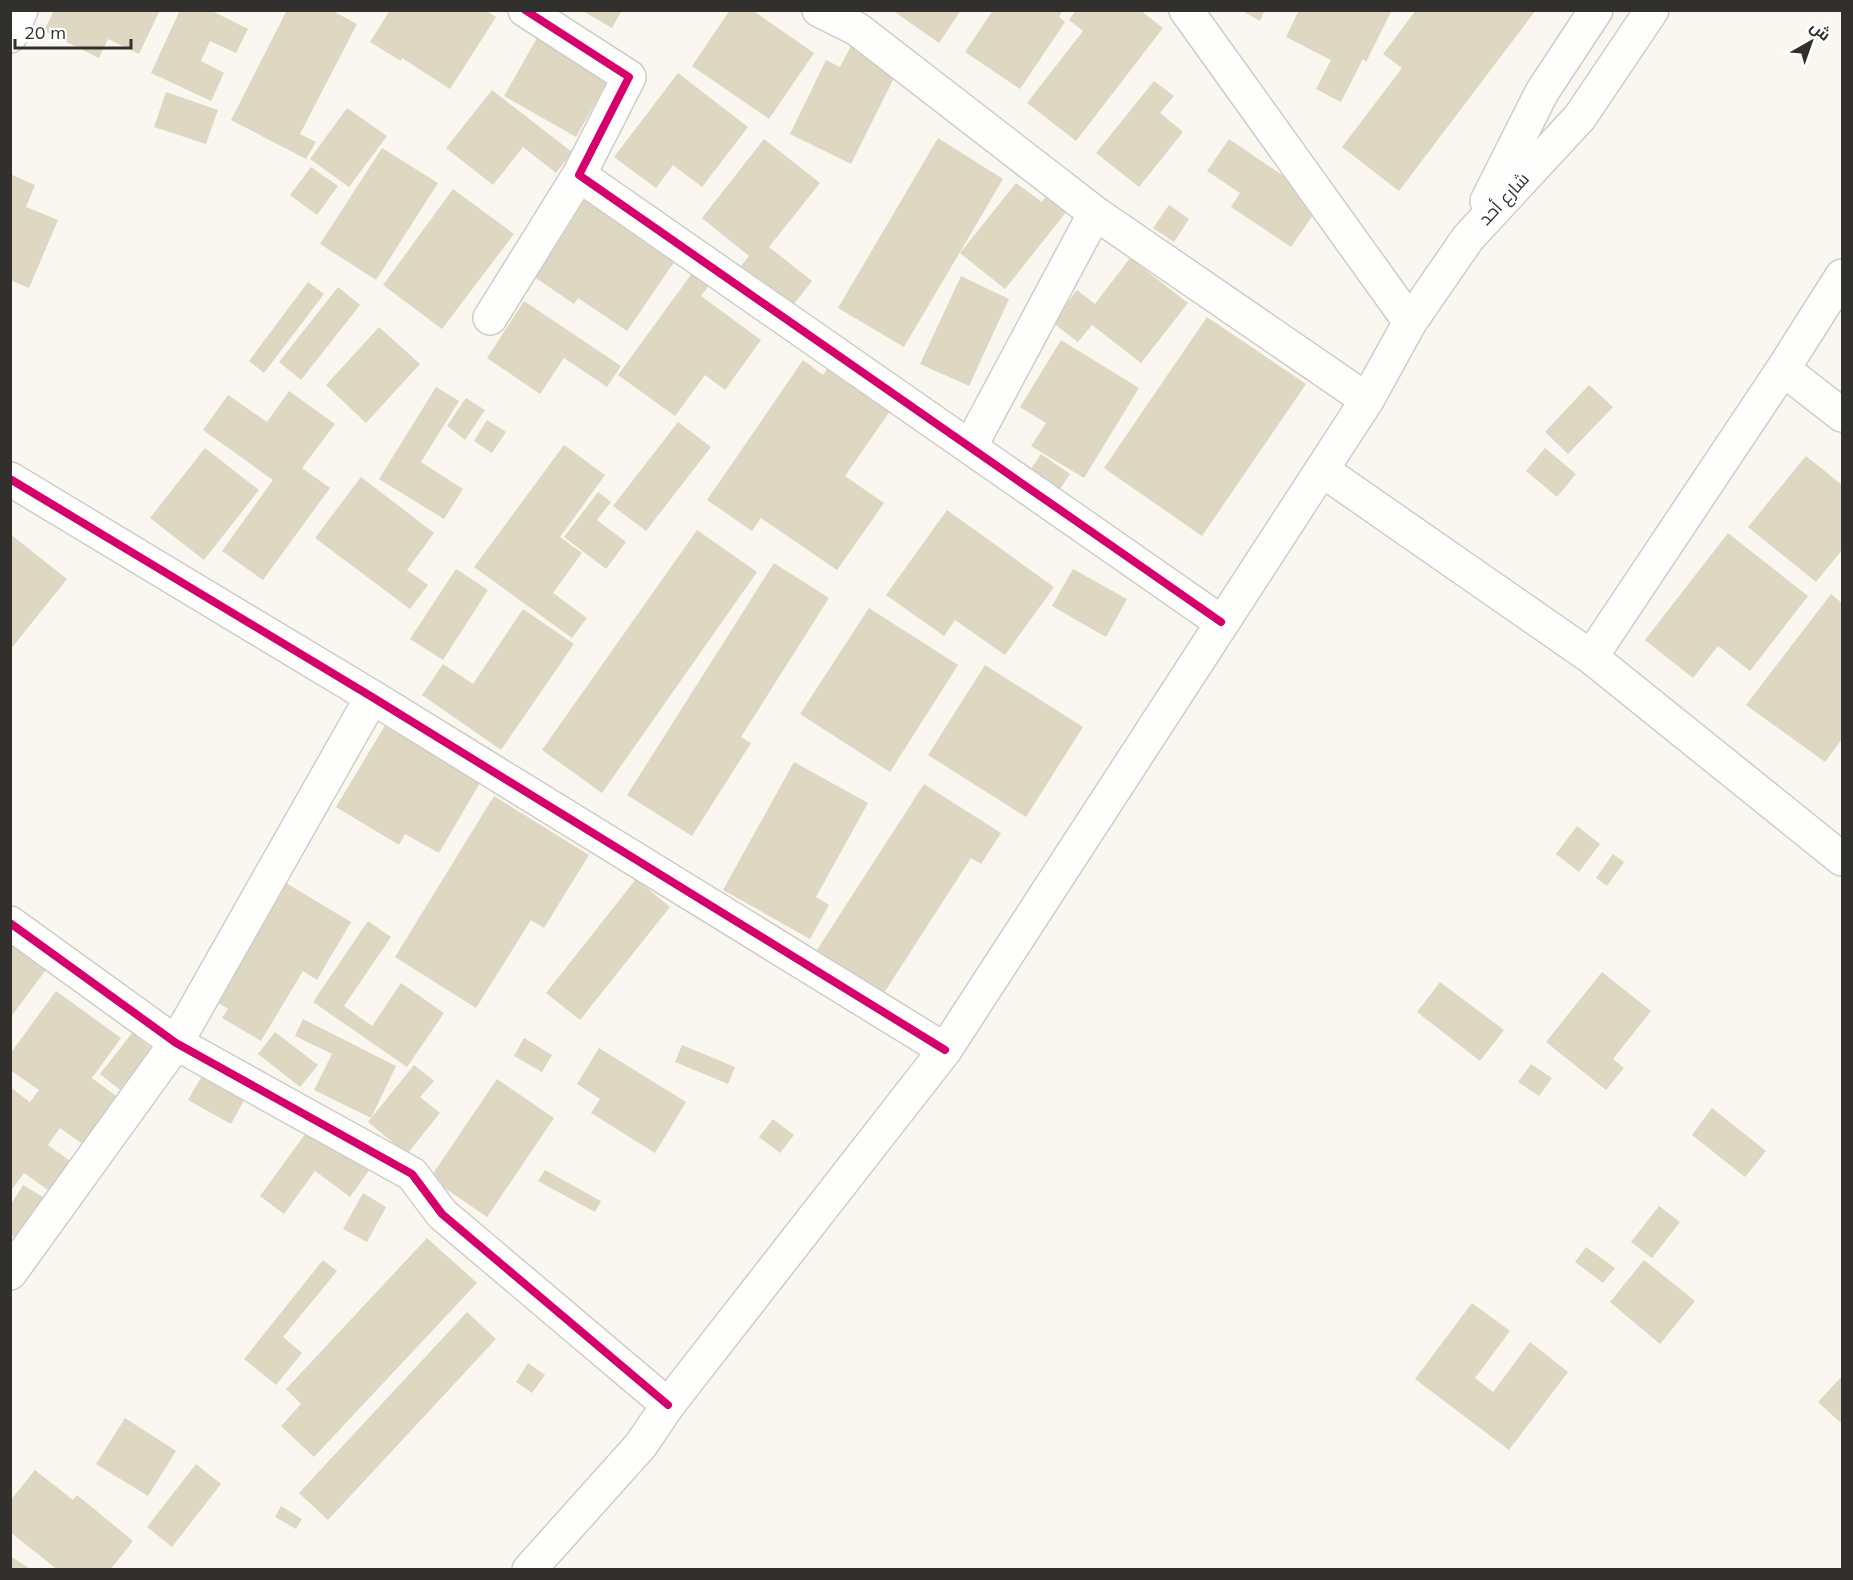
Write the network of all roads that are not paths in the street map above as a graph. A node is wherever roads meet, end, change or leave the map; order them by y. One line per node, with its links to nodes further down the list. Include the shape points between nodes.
1 (21, 10): 7 (street)
2 (525, 10): 8 (street, via 630,77)
3 (819, 10): 9 (street, via 856,29)
4 (1186, 10): 13 (street)
5 (1596, 10): 10 (street, شارع أحد, via 1542,92)
6 (1652, 10): 10 (street, شارع أحد, via 1580,117)
7 (10, 36)
8 (579, 175): 12 (street); 17 (street)
9 (1095, 213): 15 (street); 17 (street)
10 (1468, 238): 13 (street)
11 (1842, 276): 14 (street)
12 (490, 318)
13 (1410, 322): 15 (street)
14 (1783, 369): 16 (street); 21 (street)
15 (1367, 400): 18 (street)
16 (1842, 415)
17 (971, 445): 20 (street)
18 (1322, 470): 20 (street); 21 (street)
19 (10, 479): 22 (street)
20 (1221, 622): 26 (street)
21 (1591, 657): 23 (street)
22 (372, 697): 25 (street); 26 (street)
23 (1842, 859)
24 (10, 923): 25 (street)
25 (176, 1043): 27 (street); 28 (street, via 412,1174 442,1214)
26 (945, 1050): 28 (street)
27 (10, 1273)
28 (668, 1404): 29 (street, via 641,1445)
29 (529, 1569)

